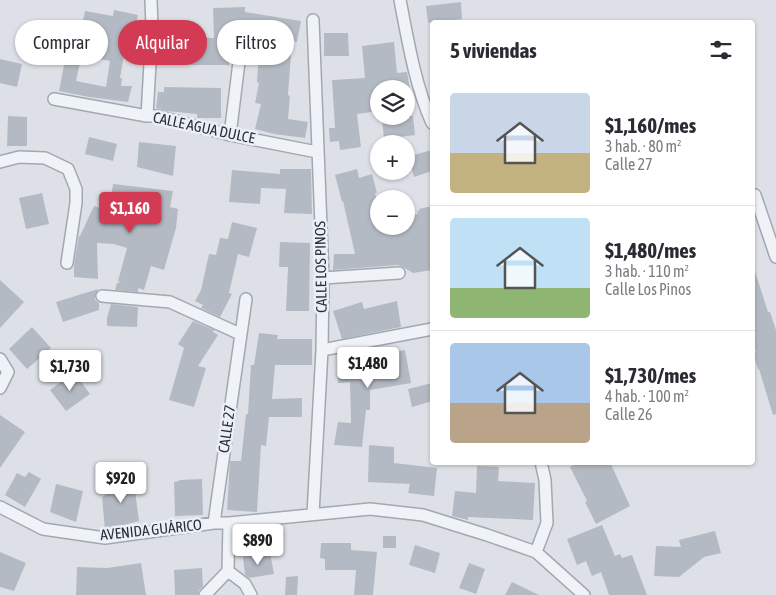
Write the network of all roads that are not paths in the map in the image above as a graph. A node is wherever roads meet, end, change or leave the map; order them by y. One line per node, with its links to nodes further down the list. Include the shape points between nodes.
1 (150, 0): 6 (street, CALLE AGUA DULCE, via 152,28)
2 (400, 0): 7 (street)
3 (314, 20): 9 (street, CALLE LOS PINOS)
4 (239, 65): 8 (street)
5 (54, 99): 6 (street)
6 (147, 116): 8 (street, CALLE AGUA DULCE)
7 (430, 118)
8 (230, 135): 9 (street, CALLE AGUA DULCE)
9 (318, 152): 15 (street, CALLE LOS PINOS)
10 (0, 162): 13 (street, via 19,157 45,158 68,169 76,189 76,203)
11 (755, 198): 12 (street)
12 (776, 257)
13 (66, 263)
14 (399, 273): 15 (street)
15 (323, 278): 20 (street, CALLE LOS PINOS)
16 (102, 296): 19 (street, via 170,302)
17 (246, 299): 19 (street, CALLE 27)
18 (430, 329): 20 (street)
19 (240, 334): 26 (street, CALLE 27)
20 (322, 350): 25 (street, CALLE LOS PINOS)
21 (0, 359): 22 (street, via 8,372)
22 (0, 388)
23 (542, 465): 28 (street, via 547,523)
24 (0, 506): 26 (street, AVENIDA GUÁRICO, via 42,529 105,538)
25 (313, 514): 27 (street, AVENIDA GUÁRICO); 28 (street, AVENIDA GUÁRICO, via 370,509 424,515)
26 (214, 523): 27 (street, AVENIDA GUÁRICO)
27 (229, 523): 29 (street)
28 (536, 552): 32 (street, AVENIDA GUÁRICO)
29 (228, 571): 30 (street); 31 (street, via 245,584)
30 (206, 595)
31 (251, 595)
32 (584, 595)

